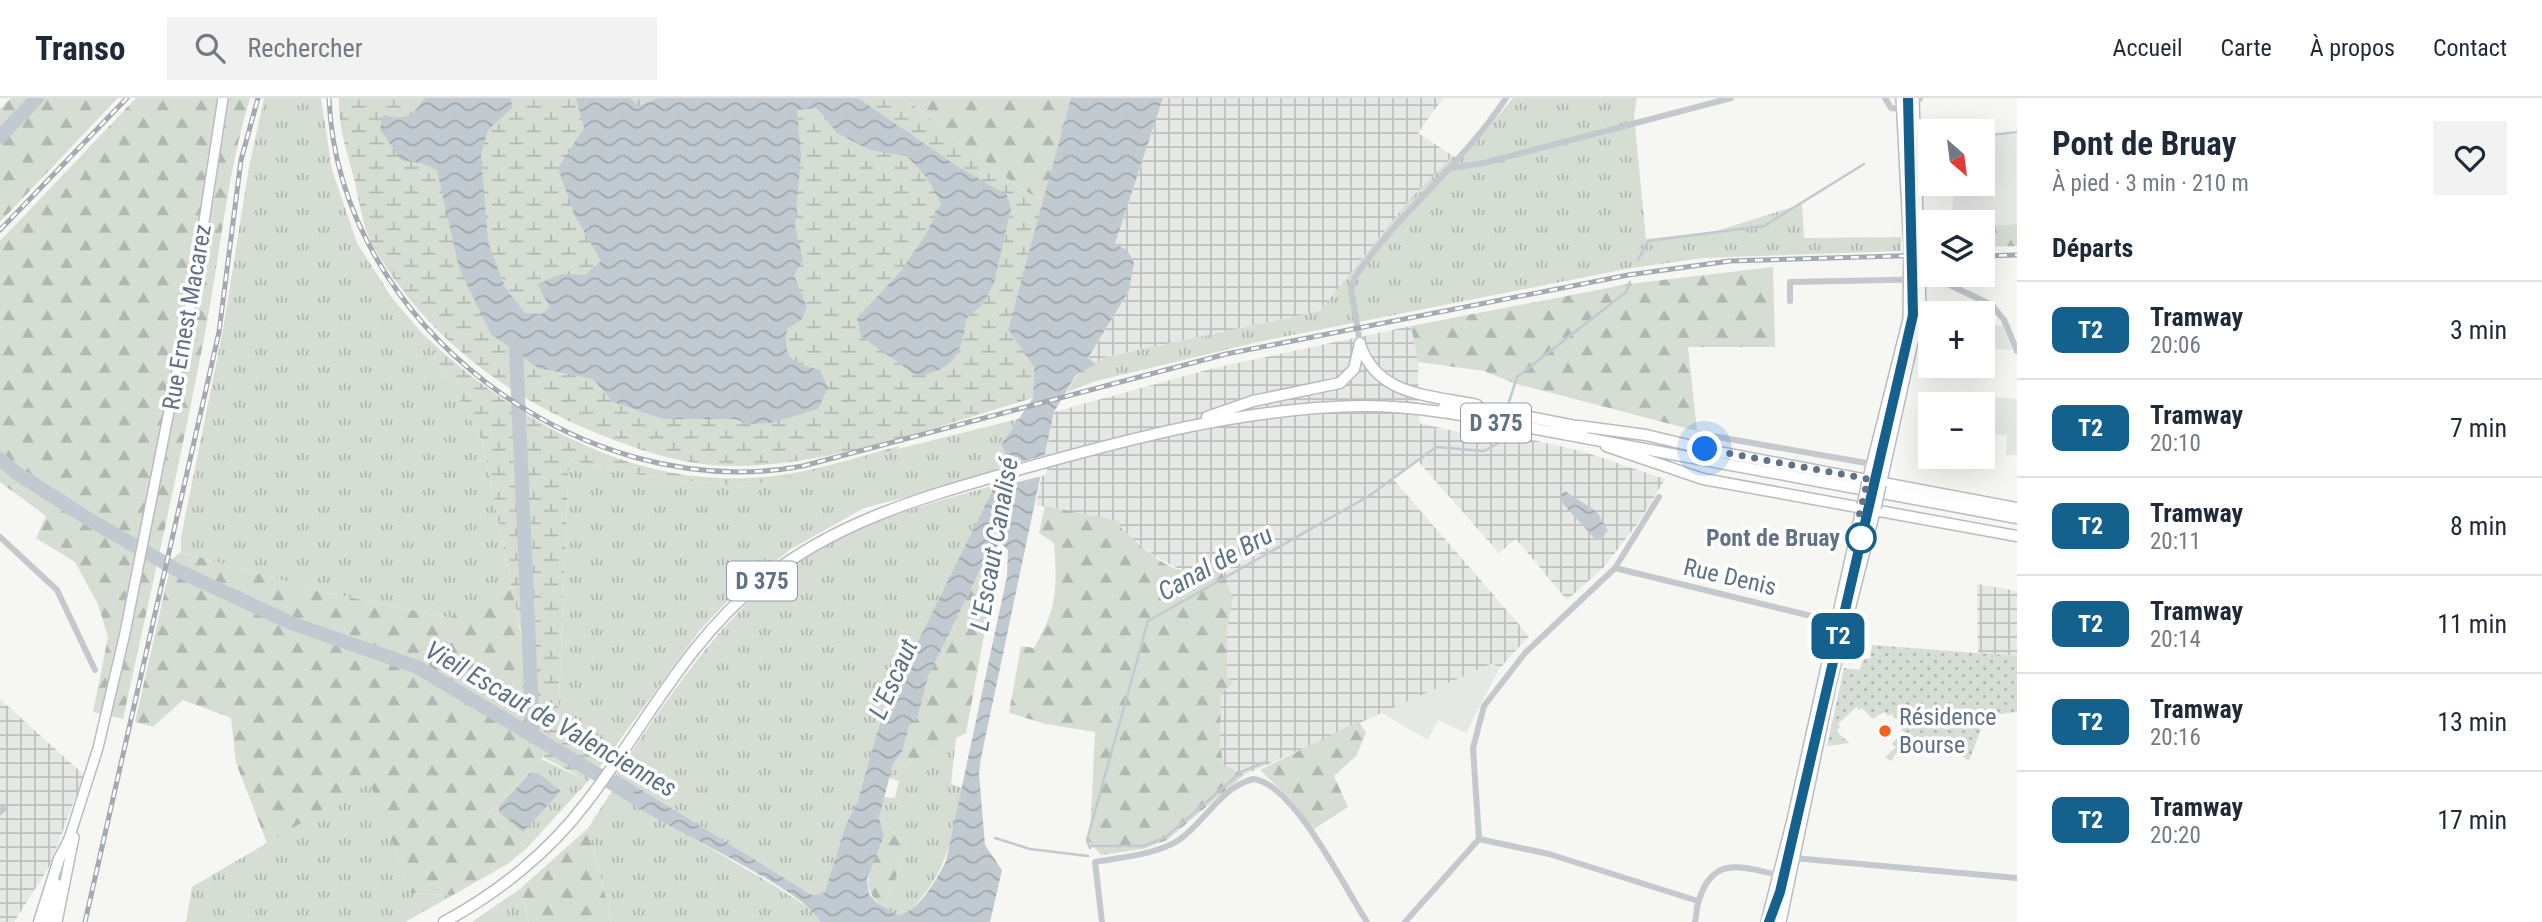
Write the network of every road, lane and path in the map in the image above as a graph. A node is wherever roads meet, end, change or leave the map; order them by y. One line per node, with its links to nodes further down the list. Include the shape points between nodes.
1 (223, 98): 39 (main road, Rue Ernest Macarez, via 195,280 145,535 102,733)
2 (1506, 98): 10 (street)
3 (1697, 98): 8 (street)
4 (1731, 98): 8 (street)
5 (1885, 98): 9 (street, via 1892,108)
6 (1901, 98): 9 (main road)
7 (1916, 100): 9 (street); 11 (main road)
8 (1699, 106): 10 (street)
9 (1902, 110): 12 (main road)
10 (1452, 168): 17 (street, via 1410,210 1352,282)
11 (1918, 210)
12 (1907, 279): 13 (street); 16 (street, via 1790,282); 26 (main road, via 1907,324)
13 (1918, 280)
14 (1920, 287): 28 (main road, via 1920,309)
15 (1954, 287): 18 (street, via 1989,303 2004,320)
16 (1790, 301)
17 (1360, 343): 20 (main road, via 1371,367 1393,387); 22 (main road, via 1354,369 1340,383 1245,403)
18 (2017, 351)
19 (1407, 408): 20 (main road); 22 (main road, D 375, via 1275,411); 24 (main road, D 375)
20 (1529, 417): 21 (main road)
21 (1579, 426): 25 (main road); 27 (main road, via 1646,435)
22 (1168, 431): 50 (main road, D 375, via 907,502 805,550 760,582 720,620 569,823 523,869)
23 (1701, 434): 26 (street)
24 (1586, 438): 25 (main road, D 375); 30 (main road, via 1684,474)
25 (1675, 455): 33 (main road, D 375)
26 (1872, 464): 27 (main road)
27 (1868, 481): 28 (main road); 30 (main road, bridge)
28 (1881, 483): 31 (main road); 32 (main road, bridge)
29 (1659, 496): 36 (street)
30 (1861, 507): 32 (main road); 37 (main road)
31 (2017, 508)
32 (1875, 510): 34 (main road); 43 (main road)
33 (2017, 518)
34 (2017, 536)
35 (0, 537): 38 (street, via 57,590)
36 (1615, 568): 37 (street, Rue Denis); 41 (street, via 1525,653 1484,706 1473,748)
37 (1836, 622): 42 (main road)
38 (95, 670)
39 (80, 808): 40 (main road); 49 (main road)
40 (71, 836): 47 (main road); 48 (main road)
41 (1479, 839): 46 (street, via 1549,854); 53 (street)
42 (1782, 856): 43 (street); 44 (main road)
43 (1795, 858): 45 (street); 56 (main road)
44 (1777, 875): 46 (street, via 1727,867 1712,877); 55 (main road)
45 (2017, 878)
46 (1698, 901): 54 (street)
47 (39, 922)
48 (48, 922)
49 (57, 922)
50 (444, 922)
51 (1102, 922): 52 (street, via 1095,862 1174,842 1233,787 1257,779 1286,800 1339,871)
52 (1367, 922)
53 (1405, 922)
54 (1695, 922)
55 (1766, 922)
56 (1781, 922)

